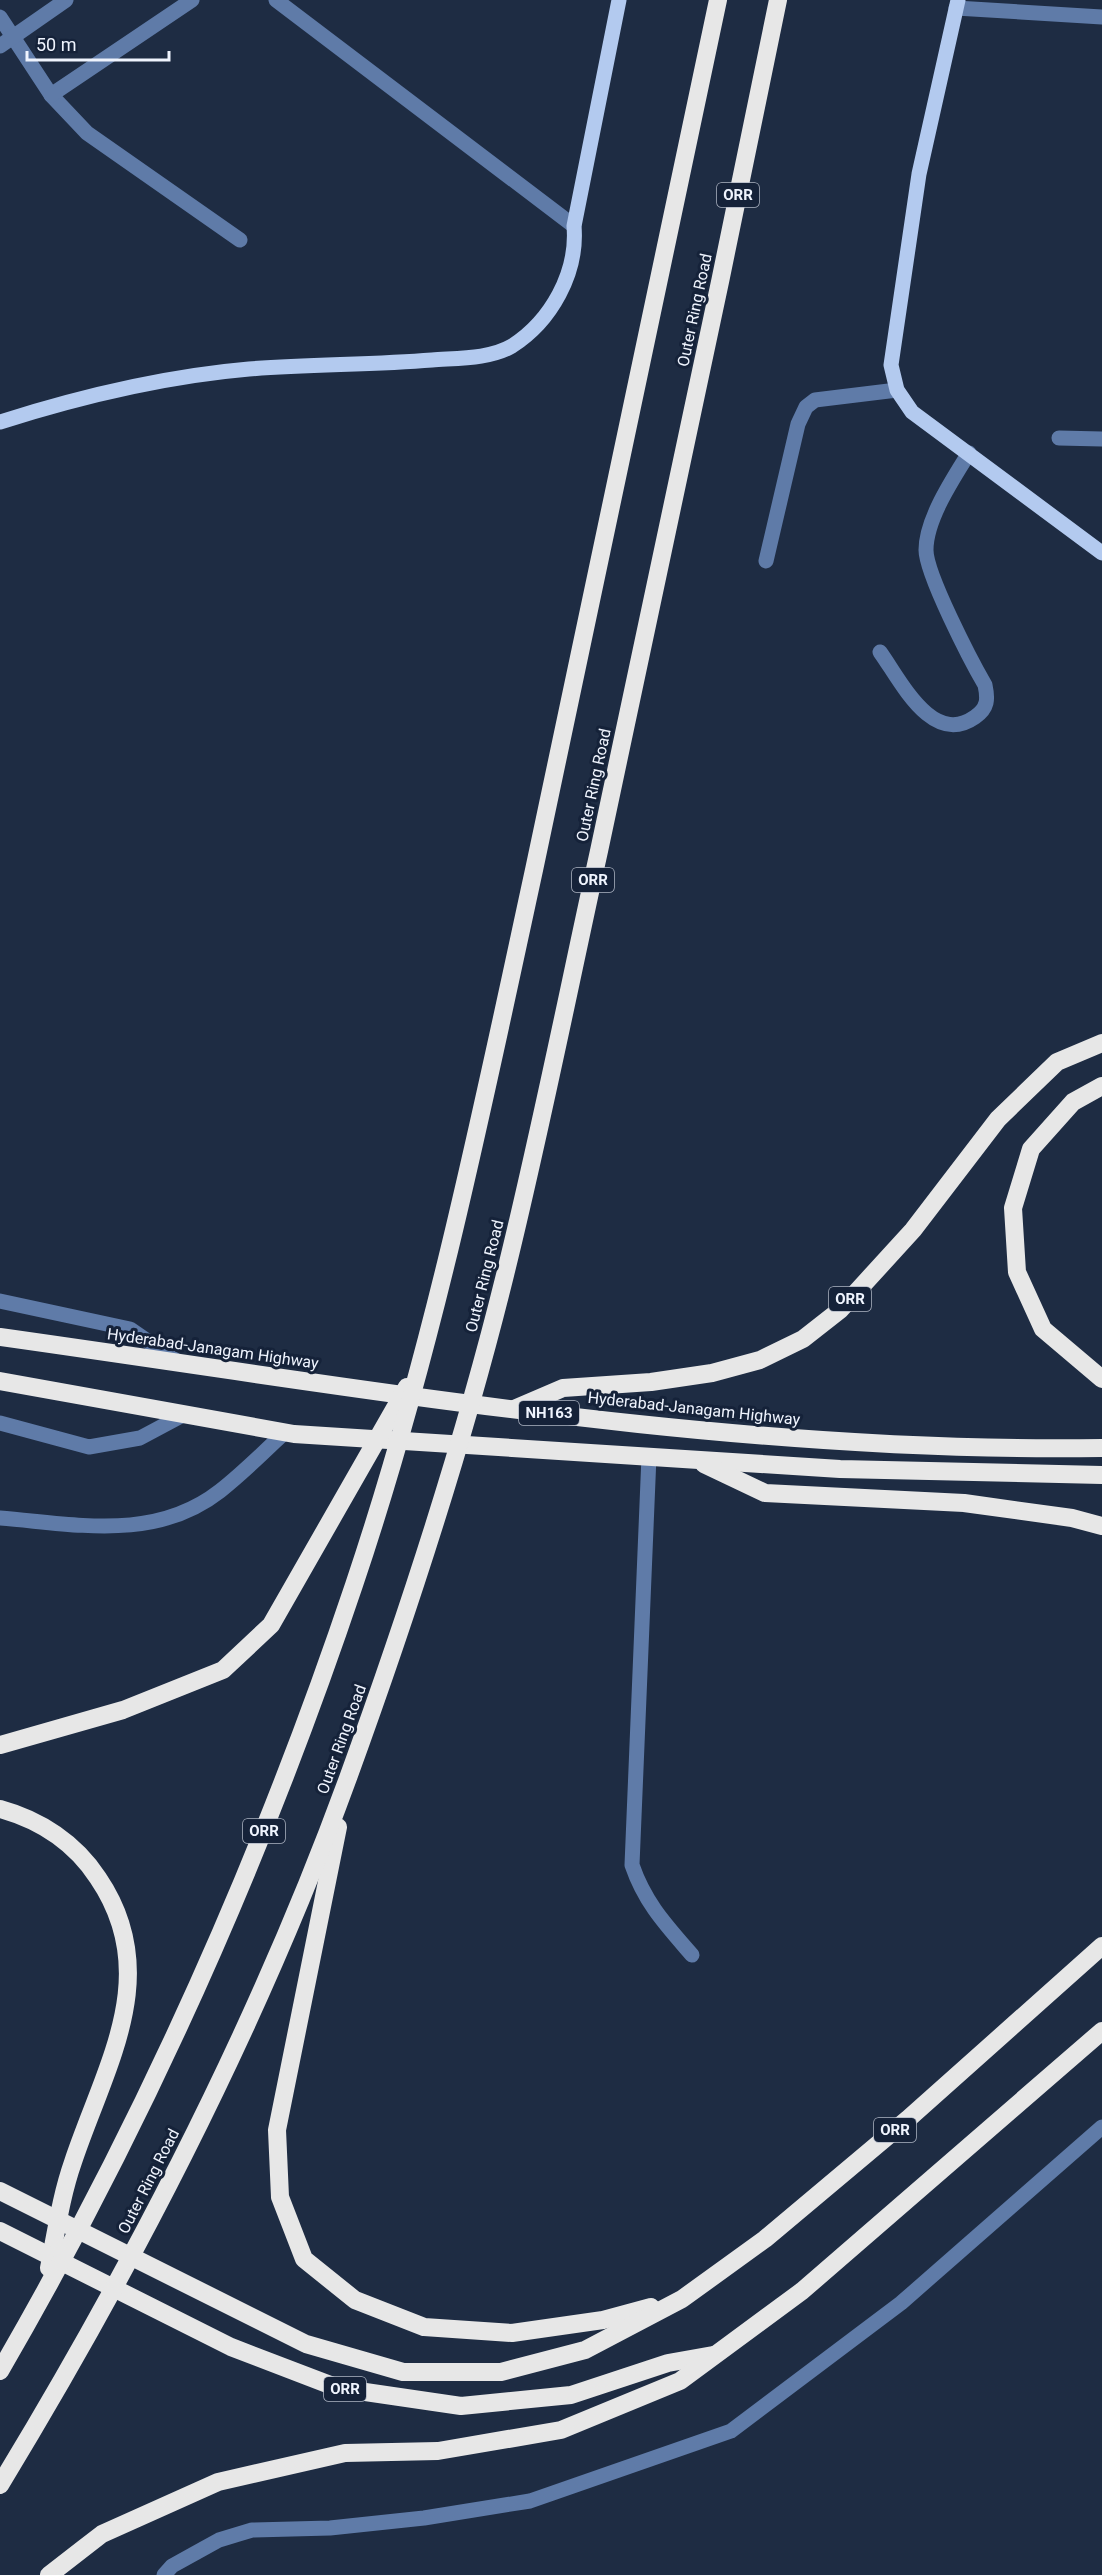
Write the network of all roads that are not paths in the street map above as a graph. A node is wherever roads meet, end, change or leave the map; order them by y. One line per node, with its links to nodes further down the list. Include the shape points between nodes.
1 (66, 0): 10 (street)
2 (192, 0): 11 (street)
3 (276, 0): 12 (street)
4 (619, 0): 12 (main road)
5 (718, 0): 27 (highway, ORR, via 468,1176)
6 (778, 0): 41 (highway, Outer Ring Road / ORR, via 525,1190 444,1492)
7 (957, 4): 9 (street); 14 (main road, via 919,174 891,365)
8 (0, 17): 10 (street)
9 (1102, 17)
10 (7, 41): 11 (street)
11 (51, 95): 13 (street, via 87,133)
12 (574, 226): 15 (main road, via 576,242 564,284 545,318 510,347 474,357 249,369 95,393)
13 (240, 240)
14 (897, 390): 18 (main road, via 912,412); 20 (street, via 815,400 806,407 798,424)
15 (0, 422)
16 (1059, 438): 17 (street)
17 (1102, 439)
18 (969, 453): 19 (main road); 21 (street, via 945,493 926,549 928,565 985,685 988,700 983,712 956,725 940,724 914,700)
19 (1102, 553)
20 (766, 561)
21 (880, 652)
22 (1102, 1043): 30 (highway, ORR, via 1057,1062 998,1119 913,1230 840,1310 803,1340 760,1360 712,1373 563,1388)
23 (1102, 1086): 28 (highway, via 1073,1102 1032,1149 1013,1208 1017,1272 1043,1329)
24 (0, 1301): 26 (street, via 130,1329)
25 (0, 1337): 26 (highway, Hyderabad-Janagam Highway / NH163)
26 (178, 1362): 30 (highway, Hyderabad-Janagam Highway / NH163)
27 (421, 1365): 40 (highway, via 271,1625 223,1670 123,1710); 49 (highway, ORR, via 332,1649 247,1875 171,2048)
28 (1102, 1379)
29 (0, 1380): 31 (highway, NH163)
30 (512, 1409): 34 (highway, Hyderabad-Janagam Highway / NH163, via 828,1441 1021,1450)
31 (185, 1414): 32 (street, via 140,1438 89,1447); 33 (highway, NH163)
32 (0, 1423)
33 (285, 1432): 35 (highway, NH163); 38 (street, via 221,1491 203,1503 154,1523 69,1526)
34 (1102, 1448)
35 (649, 1456): 36 (highway, NH163); 44 (street, via 632,1865 640,1890 654,1911)
36 (694, 1460): 37 (highway, NH163, via 840,1469); 39 (highway, via 765,1493 964,1503)
37 (1102, 1475)
38 (0, 1518)
39 (1102, 1526)
40 (0, 1745)
41 (348, 1780): 50 (highway, ORR, via 277,2130 280,2197 304,2259 355,2300 424,2327 512,2333 603,2320); 53 (highway, Outer Ring Road / ORR, via 224,2073 97,2320)
42 (0, 1809): 49 (highway, via 50,1830 81,1856 114,1904 129,1955 127,2001 119,2038 63,2195)
43 (1101, 1948): 50 (highway, ORR, via 801,2209)
44 (692, 1955)
45 (1102, 2031): 51 (highway, ORR, via 802,2291)
46 (1102, 2127): 55 (street, via 900,2303 731,2431 530,2501 342,2527 252,2530 219,2541 172,2566)
47 (0, 2191): 50 (highway, ORR, via 306,2344 403,2372 501,2372 585,2350)
48 (0, 2231): 51 (highway, ORR, via 231,2347 338,2388 461,2406 572,2395 668,2362)
49 (45, 2292): 52 (highway, ORR)
50 (682, 2299)
51 (717, 2354): 54 (highway, ORR, via 680,2381 561,2430 438,2451 345,2453 218,2482 102,2534)
52 (0, 2371)
53 (0, 2486)
54 (49, 2575)
55 (164, 2575)

